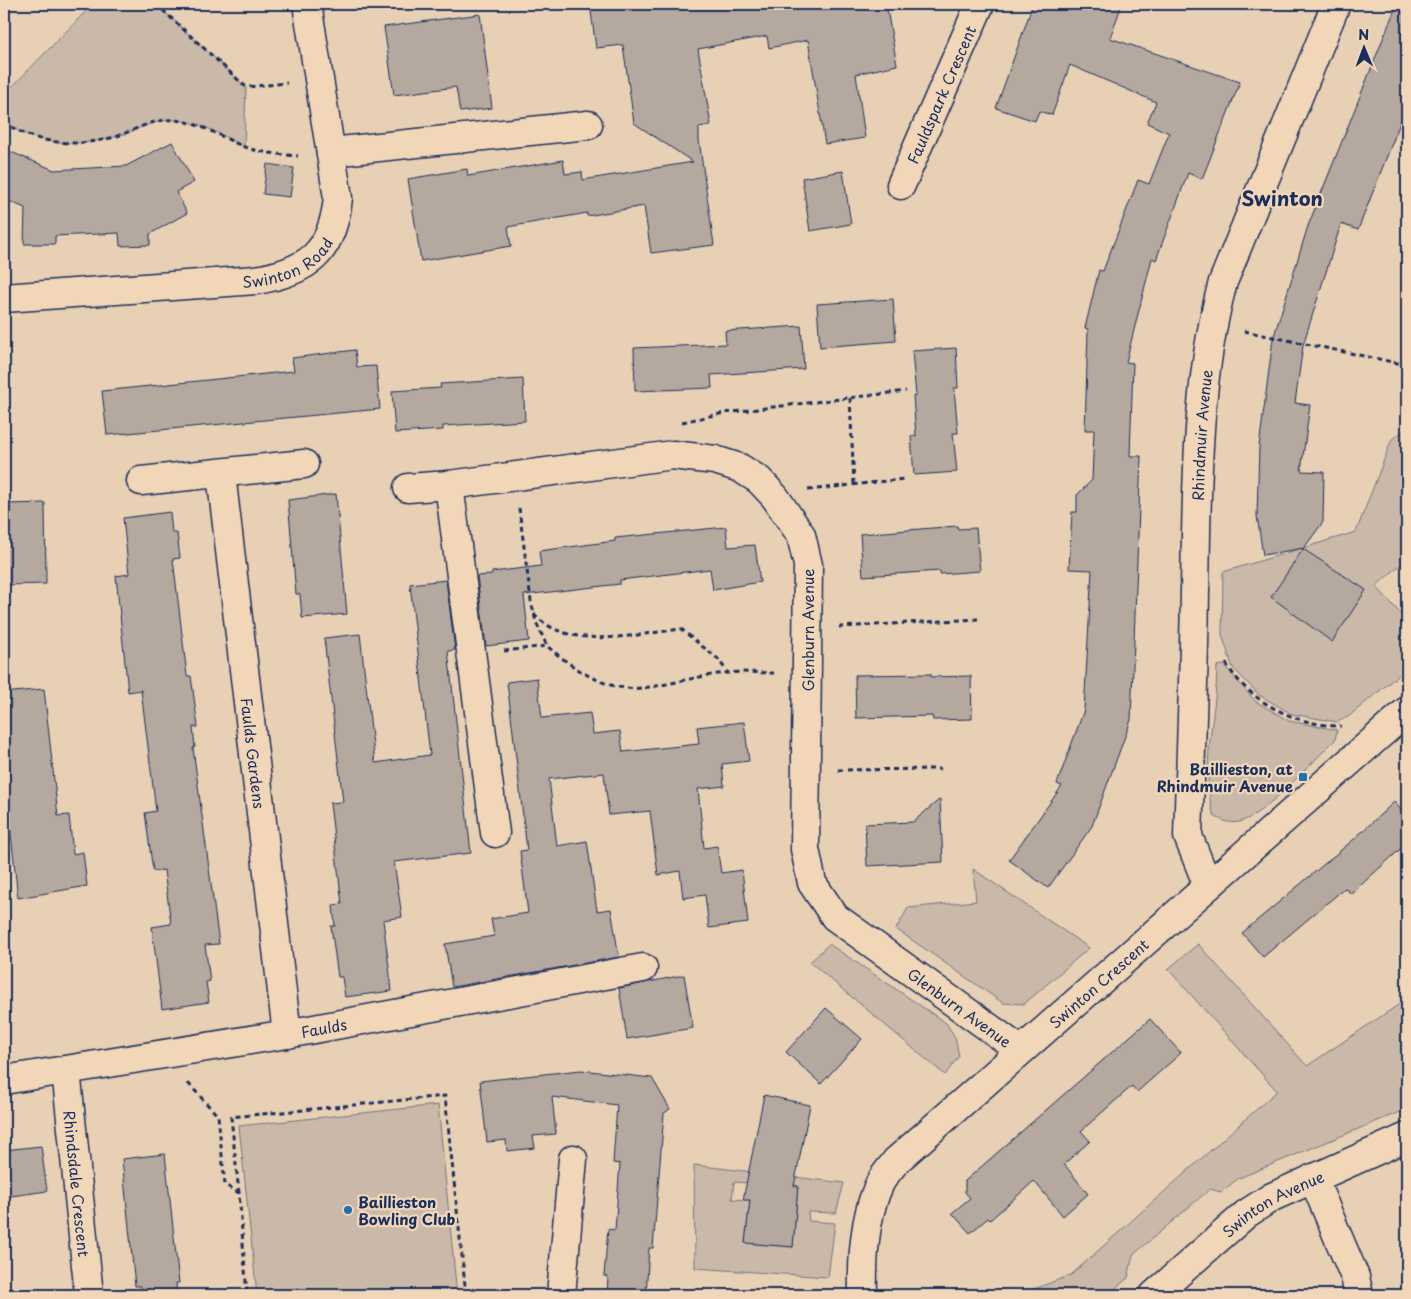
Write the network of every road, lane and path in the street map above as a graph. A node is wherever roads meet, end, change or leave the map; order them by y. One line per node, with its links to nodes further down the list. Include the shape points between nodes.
1 (156, 4): 5 (path, via 246,87)
2 (307, 4): 5 (street, Swinton Road)
3 (980, 4): 9 (street, Fauldspark Crescent)
4 (1336, 4): 11 (street, Rhindmuir Avenue, via 1224,282)
5 (318, 80): 8 (street, Swinton Road)
6 (4, 122): 8 (path, via 16,131 50,141 86,144 152,123 174,120 209,129 244,147 297,156)
7 (588, 125): 8 (street)
8 (331, 152): 10 (street, Swinton Road, via 338,198 330,238 318,254 284,276)
9 (901, 185)
10 (4, 298)
11 (1212, 325): 12 (path); 28 (street, Rhindmuir Avenue, via 1206,364 1197,508)
12 (1407, 365)
13 (906, 391): 14 (path)
14 (850, 398): 15 (path, via 724,413 664,426); 22 (path)
15 (668, 457): 18 (street, Glenburn Avenue); 24 (street, Glenburn Avenue, via 716,460 740,468 759,480)
16 (304, 464): 17 (street)
17 (221, 474): 20 (street); 39 (street, Faulds Gardens)
18 (515, 476): 21 (street, Glenburn Avenue); 25 (path)
19 (904, 479): 22 (path)
20 (141, 481)
21 (449, 485): 23 (street, Glenburn Avenue); 30 (street)
22 (854, 485): 24 (path, via 798,491)
23 (408, 488)
24 (780, 504): 27 (street, Glenburn Avenue, via 801,535 808,565)
25 (534, 614): 29 (path); 31 (path, via 554,630 583,636 681,630 718,659)
26 (978, 619): 27 (path)
27 (808, 628): 32 (street, Glenburn Avenue)
28 (1195, 629): 33 (path, via 1214,642 1230,670 1257,698 1291,717 1336,726); 37 (street, Rhindmuir Avenue, via 1188,836)
29 (547, 646): 30 (path); 31 (path, via 586,675 621,687 641,688)
30 (473, 654): 36 (street)
31 (728, 673): 32 (path)
32 (807, 673): 35 (street, Glenburn Avenue)
33 (1399, 718): 37 (street, Swinton Crescent)
34 (940, 769): 35 (path)
35 (806, 770): 40 (street, Glenburn Avenue, via 805,849 808,866 812,883 835,917)
36 (494, 833)
37 (1208, 886): 40 (street, Swinton Crescent)
38 (643, 968): 39 (street, Faulds)
39 (287, 1034): 41 (street, Faulds)
40 (1020, 1050): 52 (street, Swinton Crescent, via 896,1161 880,1182 870,1212 864,1252)
41 (162, 1054): 42 (street, Faulds); 47 (path, via 218,1116 225,1185)
42 (66, 1070): 43 (street, Faulds); 48 (street, Rhindsdale Crescent)
43 (4, 1080)
44 (1407, 1138): 46 (street, Swinton Avenue)
45 (573, 1159): 51 (street)
46 (1313, 1178): 53 (street, Swinton Avenue, via 1272,1197 1246,1214); 54 (street)
47 (239, 1193): 49 (path); 50 (path, via 231,1117 444,1096)
48 (89, 1295)
49 (247, 1295)
50 (466, 1295)
51 (561, 1295)
52 (863, 1295)
53 (1154, 1295)
54 (1360, 1295)

